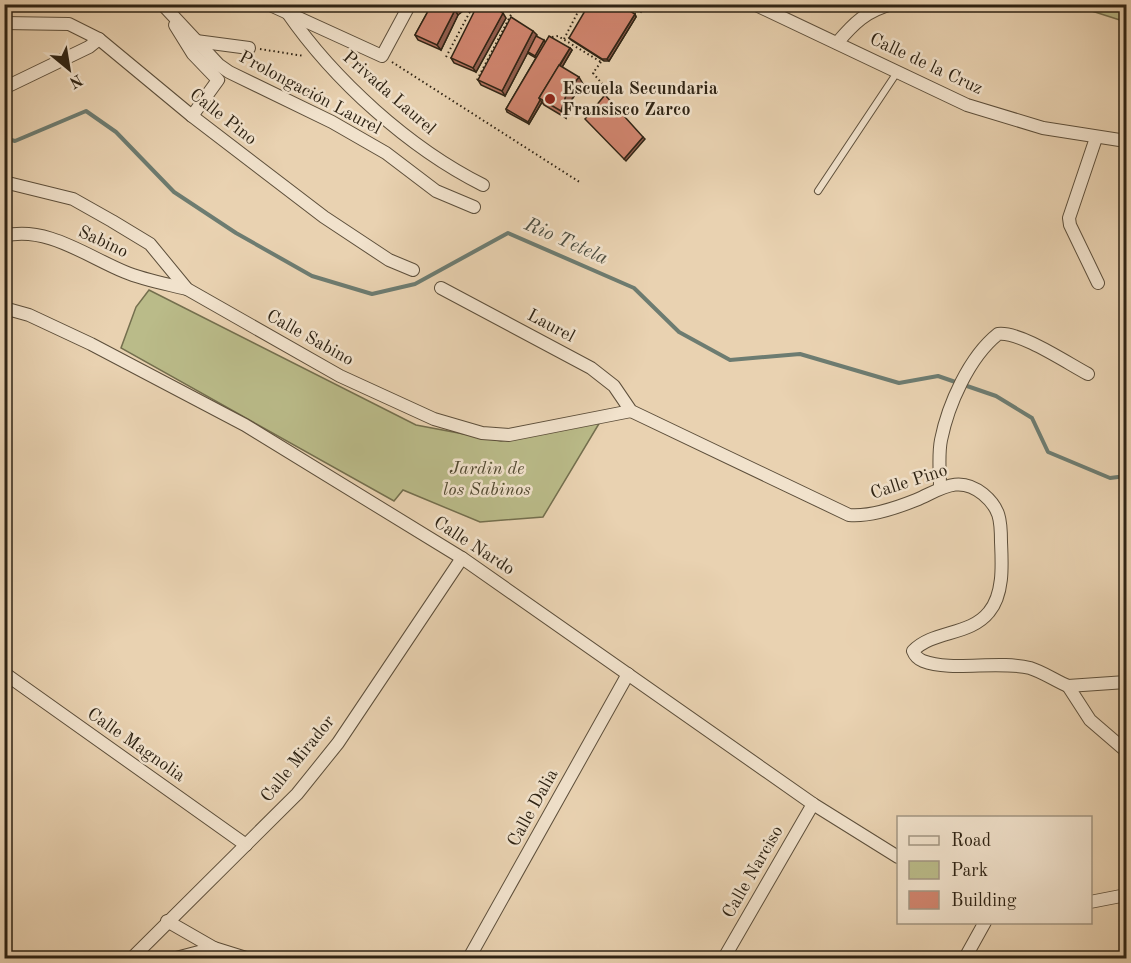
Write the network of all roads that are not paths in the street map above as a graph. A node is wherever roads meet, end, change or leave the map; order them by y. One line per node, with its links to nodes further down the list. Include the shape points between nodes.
1 (268, 4): 6 (street)
2 (410, 4): 6 (street, via 382,56)
3 (754, 4): 10 (street, Calle de la Cruz)
4 (892, 4): 10 (street, via 857,19)
5 (165, 7): 9 (street, Prolongación Laurel); 14 (street, via 189,49 218,80)
6 (287, 12): 18 (street, Privada Laurel, via 322,59 357,94 456,171)
7 (4, 23): 8 (street, Calle Pino, via 69,24)
8 (99, 39): 13 (street); 14 (street, Calle Pino)
9 (196, 41): 11 (street); 20 (street, Prolongación Laurel, via 229,72 332,122 386,153 436,191)
10 (837, 43): 12 (street, Calle de la Cruz)
11 (249, 48)
12 (898, 71): 15 (street, Calle de la Cruz, via 967,105 1042,128); 19 (lane)
13 (4, 88)
14 (192, 117): 22 (street, Calle Pino, via 324,217 389,260)
15 (1096, 138): 16 (street, Calle de la Cruz); 23 (street, via 1069,218 1072,232)
16 (1126, 141)
17 (4, 182): 25 (street, Calle Sabino, via 73,199 121,226 150,244)
18 (483, 185)
19 (818, 191)
20 (474, 207)
21 (4, 236): 25 (street, Sabino, via 18,232 51,238 128,273)
22 (412, 270)
23 (1098, 282)
24 (441, 288): 28 (street, Laurel, via 591,368 614,386)
25 (187, 289): 28 (street, Calle Sabino, via 340,376 434,419 482,433 536,432)
26 (4, 309): 30 (street, Calle Nardo, via 29,315 91,344 245,425)
27 (1088, 374): 29 (street, via 1021,339 998,334 971,368 950,411 941,442)
28 (631, 411): 29 (street, Calle Pino, via 849,515 868,514 916,500)
29 (940, 487): 34 (street, Calle Pino, via 965,483 994,503 1001,524 1002,575 988,614 971,627 922,644 913,651 915,655 938,664 1031,668)
30 (462, 558): 32 (street, Calle Nardo); 37 (street, Calle Mirador, via 338,743 297,794)
31 (4, 673): 37 (street, Calle Magnolia)
32 (628, 674): 36 (street, Calle Nardo); 47 (street, Calle Dalia)
33 (1126, 682): 34 (street)
34 (1068, 686): 35 (street, via 1090,720)
35 (1126, 751)
36 (813, 804): 38 (street, Calle Nardo); 48 (street, Calle Narciso)
37 (246, 845): 41 (street, Calle Mirador)
38 (897, 856)
39 (1126, 895): 40 (street)
40 (1092, 902)
41 (167, 921): 43 (street); 44 (street, Calle Mirador)
42 (984, 924): 49 (street)
43 (214, 948): 45 (street); 46 (street)
44 (132, 958)
45 (176, 958)
46 (246, 958)
47 (469, 958)
48 (724, 958)
49 (965, 958)

